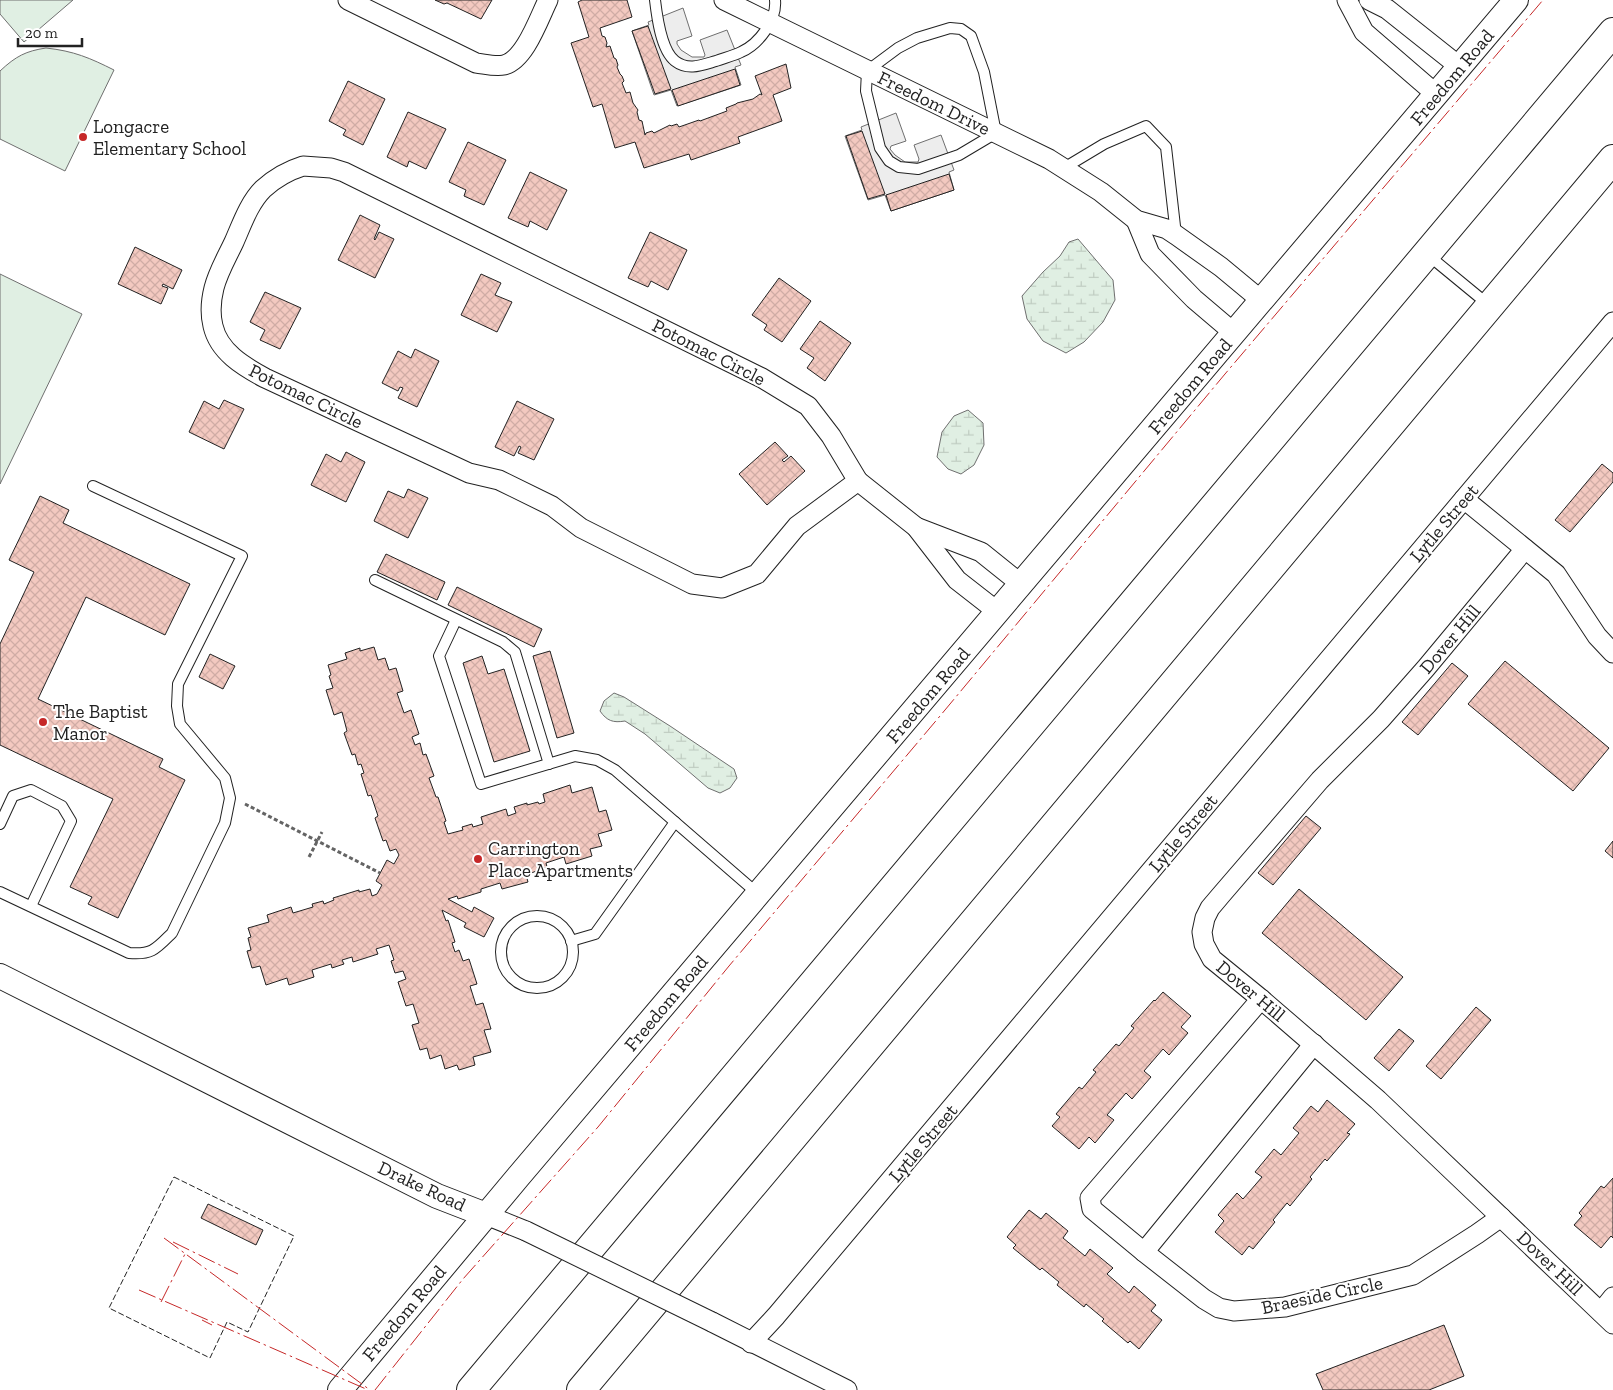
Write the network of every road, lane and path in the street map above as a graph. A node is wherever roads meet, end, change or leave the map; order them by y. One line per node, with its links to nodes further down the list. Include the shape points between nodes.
1 (348, 0): 2 (street, via 476,63 491,65 505,65 516,58)
2 (548, 0)
3 (655, 0): 9 (lane, via 657,20 667,51 684,66 696,67 742,52 753,45)
4 (724, 0): 9 (street, Freedom Drive)
5 (776, 0): 9 (lane)
6 (1347, 0): 13 (street, via 1364,32)
7 (1369, 0): 11 (street, via 1387,9)
8 (1516, 0): 11 (street, Freedom Road)
9 (771, 23): 12 (street, Freedom Drive)
10 (1613, 32): 19 (highway)
11 (1460, 67): 13 (street, Freedom Road)
12 (867, 71): 14 (street, Freedom Drive); 14 (lane, via 866,91 880,148 889,161 900,167 918,169 959,155); 14 (lane, via 917,38 950,28 961,29 971,36 976,47)
13 (1437, 95): 20 (street, Freedom Road)
14 (996, 133): 16 (street, Freedom Drive)
15 (1613, 159): 21 (highway)
16 (1064, 168): 17 (street, Freedom Drive, via 1102,192); 18 (lane, via 1104,144 1146,126 1166,147)
17 (1136, 220): 18 (street, Freedom Drive); 23 (street, Freedom Drive, via 1150,254)
18 (1176, 235): 20 (street, Freedom Drive, via 1221,266)
19 (1427, 254): 21 (lane); 56 (highway)
20 (1262, 301): 23 (street, Freedom Road)
21 (1490, 306): 57 (highway)
22 (1613, 322): 26 (street, Lytle Street)
23 (1234, 334): 30 (street, Freedom Road)
24 (858, 481): 24 (street, Potomac Circle, via 808,406 762,378 331,168 303,166 276,178 262,190 251,205 213,290 211,310 220,342 244,367 469,473 499,480 552,506 581,528 692,584 722,588 757,574 797,526); 27 (street, Potomac Circle)
25 (93, 486): 35 (lane, via 242,556 178,684 177,698 180,724 225,778)
26 (1464, 499): 28 (street); 54 (street, Lytle Street)
27 (916, 527): 30 (street, Potomac Circle, via 981,552); 31 (street, Potomac Circle, via 957,580)
28 (1525, 549): 33 (street, via 1556,574); 47 (street, Dover Hill, via 1426,668 1320,780 1210,908 1202,932 1212,959)
29 (375, 580): 32 (lane)
30 (1021, 584): 31 (street, Freedom Road)
31 (998, 612): 43 (street, Freedom Road)
32 (456, 620): 34 (lane, via 503,642 515,652); 34 (lane, via 439,656 481,784)
33 (1613, 653)
34 (549, 764): 36 (lane, via 576,756 597,760 615,770)
35 (230, 798): 39 (path); 44 (lane, via 225,823 172,933 160,946 144,954 129,953)
36 (675, 822): 43 (lane); 45 (lane, via 595,934)
37 (0, 824): 44 (lane, via 13,796 31,790 62,806 70,821)
38 (322, 832): 39 (path)
39 (317, 842): 40 (path); 41 (path)
40 (309, 857)
41 (380, 873)
42 (0, 892): 44 (lane)
43 (758, 894): 49 (street, Freedom Road)
44 (30, 906)
45 (571, 941): 45 (lane, via 564,928 553,920 540,916 525,918 513,925 505,936 501,950 503,964 510,976 521,984 534,988 548,986 569,968 573,955)
46 (0, 976): 49 (street, Drake Road, via 437,1196)
47 (1261, 999): 48 (street, Dover Hill); 51 (street, Braeside Circle, via 1090,1198 1092,1209)
48 (1314, 1044): 50 (street, Dover Hill); 51 (street)
49 (486, 1215): 54 (street, Drake Road, bridge, via 526,1231); 55 (street, Freedom Road)
50 (1501, 1217): 51 (street, Braeside Circle, via 1413,1274 1276,1308 1234,1312 1219,1308 1204,1300); 53 (street, Dover Hill)
51 (1144, 1252)
52 (1613, 1297): 53 (street)
53 (1607, 1318)
54 (751, 1343): 58 (street, Drake Road)
55 (340, 1390)
56 (471, 1390)
57 (581, 1390)
58 (846, 1390)

